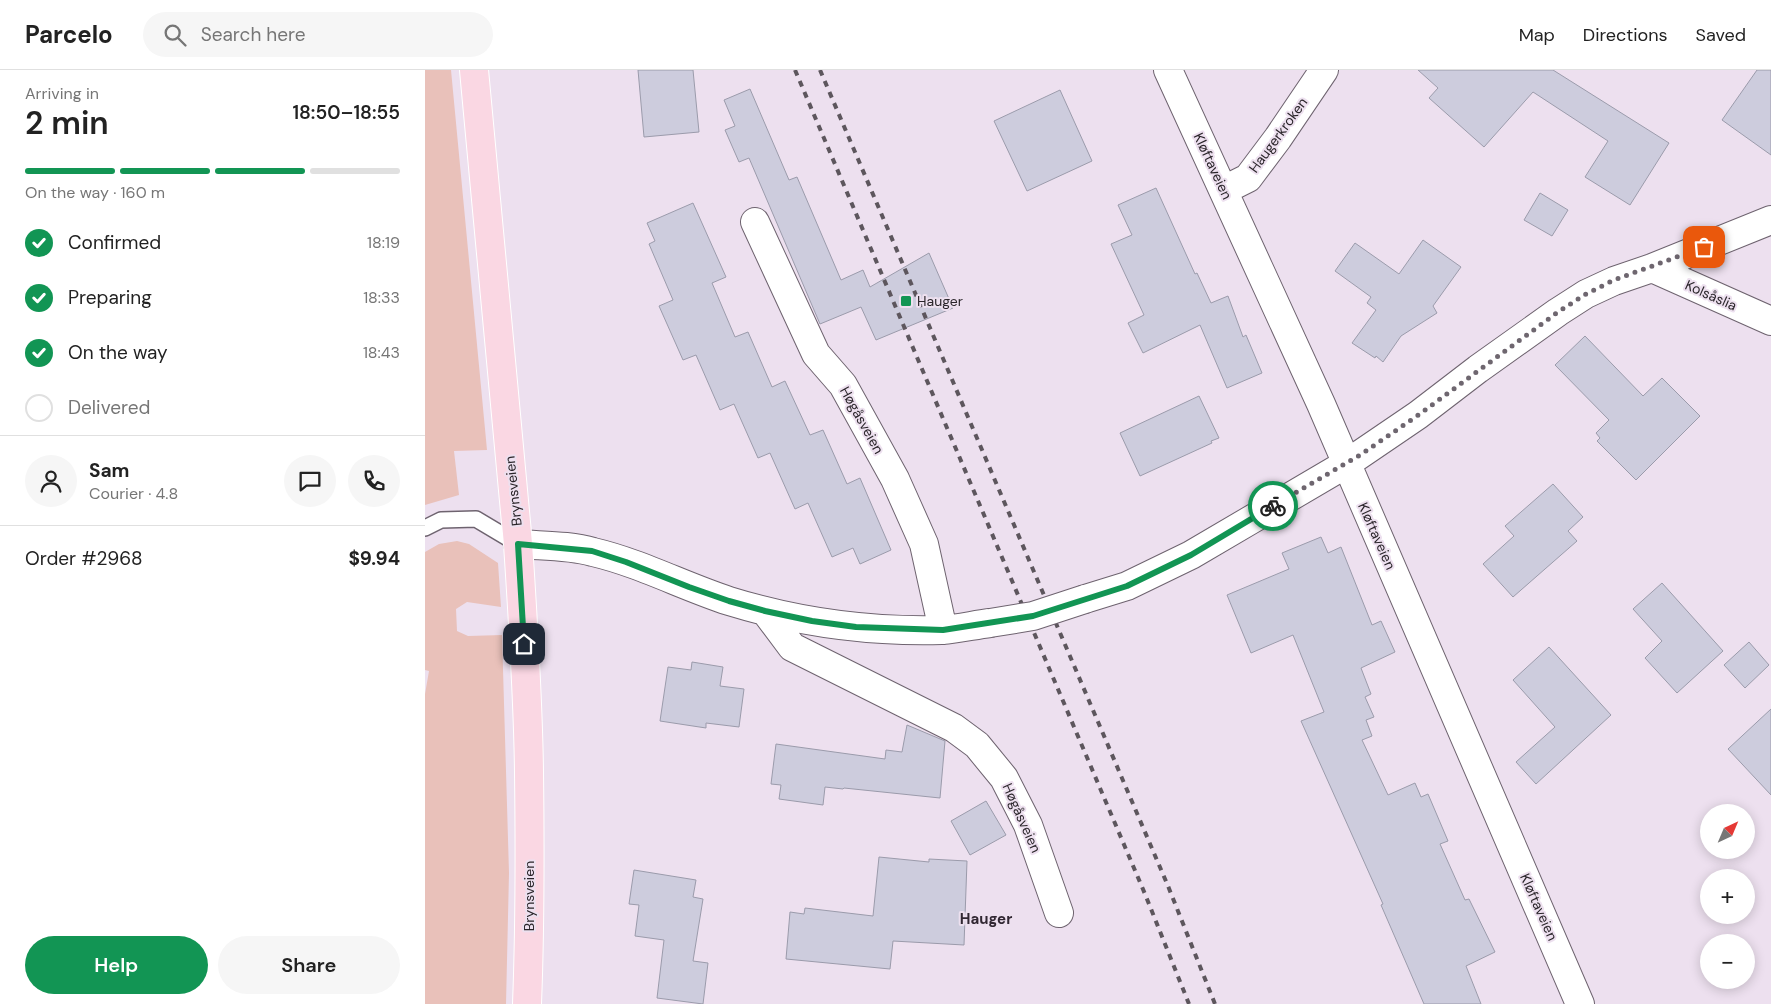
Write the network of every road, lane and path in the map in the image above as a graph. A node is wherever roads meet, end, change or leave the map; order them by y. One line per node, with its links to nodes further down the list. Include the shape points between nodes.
1 (474, 70): 11 (main road, Brynsveien)
2 (1168, 70): 4 (street, Kløftaveien)
3 (1324, 70): 4 (street, Haugerkroken, via 1248,178)
4 (1224, 190): 9 (street, Kløftaveien)
5 (1771, 220): 7 (street)
6 (755, 222): 13 (street, Høgåsveien, via 816,354 843,385 895,479 924,544)
7 (1652, 268): 8 (street, Kolsåslia); 9 (street, via 1614,280 1586,294)
8 (1771, 321)
9 (1346, 464): 13 (street, bridge, via 1173,564 1127,586 1033,616); 16 (street, Kløftaveien)
10 (425, 528): 11 (lane, via 441,520 477,519)
11 (518, 544): 12 (street, via 592,551); 15 (main road, Brynsveien, via 529,771)
12 (765, 611): 13 (street, via 856,627); 14 (street, Høgåsveien, via 792,647 954,728 977,746 1004,778 1028,825)
13 (943, 630)
14 (1059, 913)
15 (527, 1004)
16 (1580, 1004)

